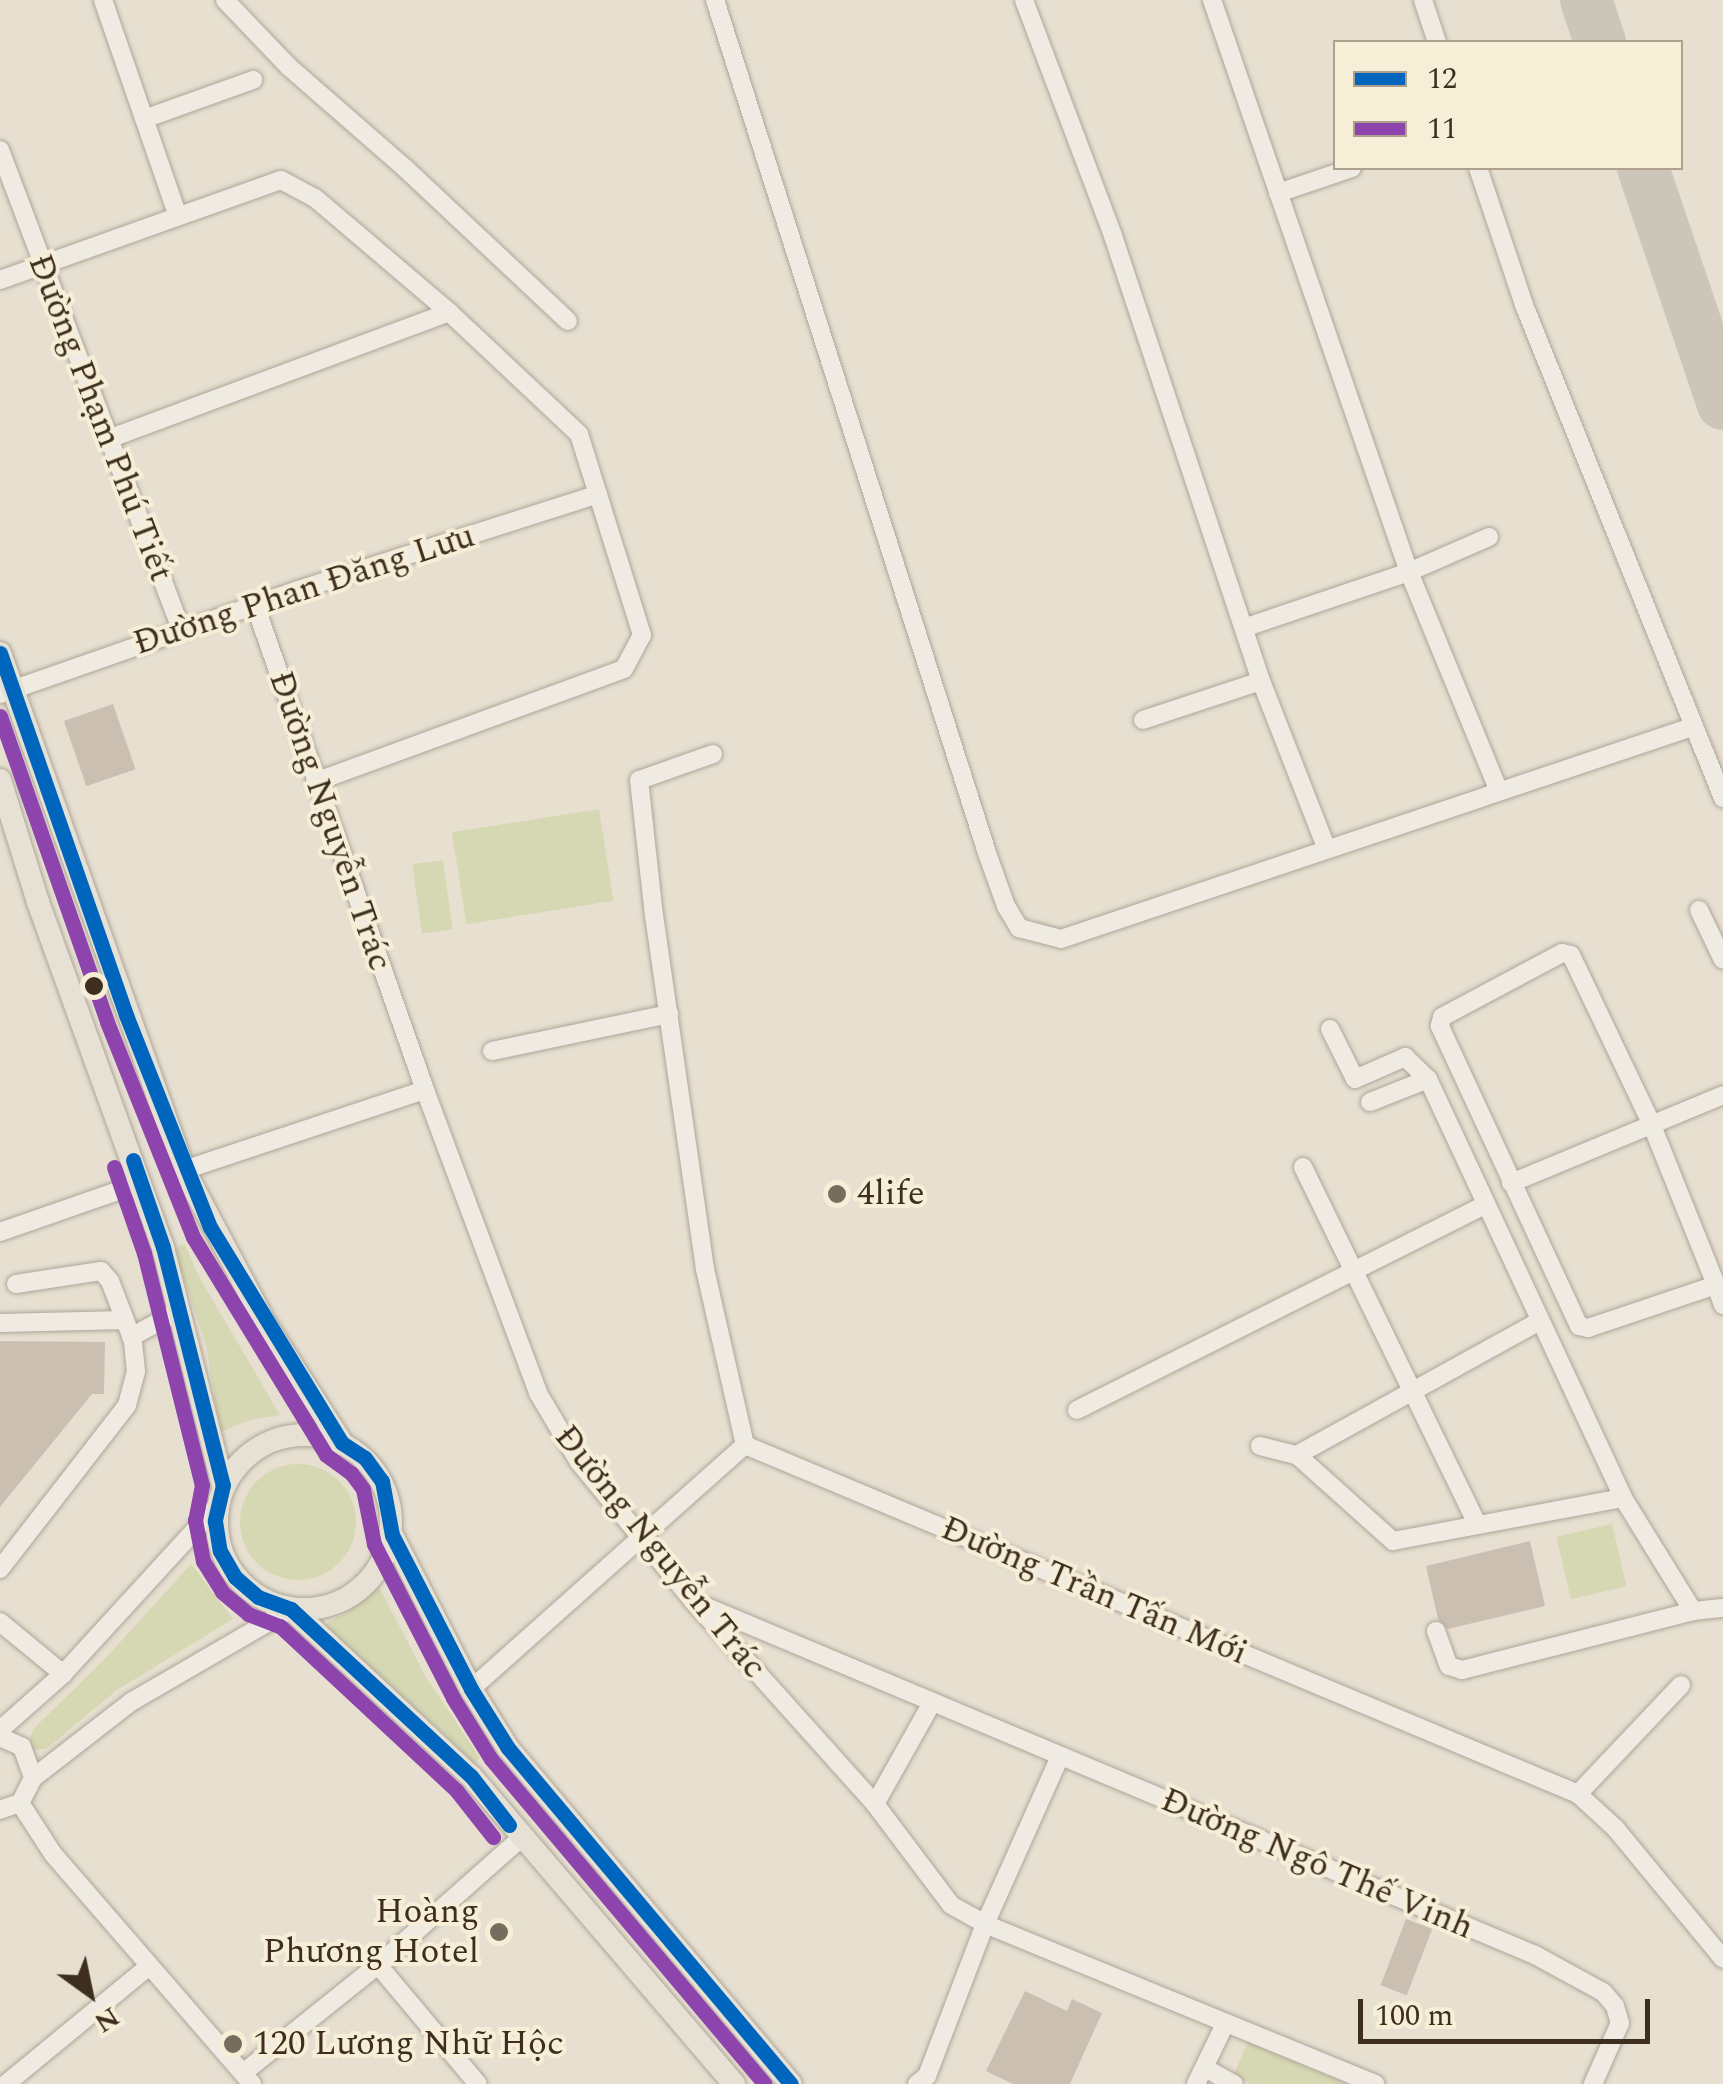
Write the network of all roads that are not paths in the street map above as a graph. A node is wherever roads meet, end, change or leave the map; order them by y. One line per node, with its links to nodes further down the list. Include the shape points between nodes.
1 (103, 0): 9 (street)
2 (224, 0): 18 (street)
3 (715, 0): 36 (street, via 987,853 1019,928 1060,939)
4 (1024, 0): 24 (street, via 1113,236)
5 (1212, 0): 13 (street)
6 (1423, 0): 7 (street)
7 (1436, 40)
8 (253, 80): 9 (street)
9 (144, 119): 14 (street)
10 (0, 150): 15 (street, Đường Phạm Phú Tiết)
11 (1346, 170): 13 (street)
12 (1479, 170): 30 (street, via 1524,305)
13 (1278, 193): 22 (street)
14 (177, 214): 15 (street); 17 (street, via 281,180 315,198)
15 (40, 266): 16 (street); 19 (street, Đường Phạm Phú Tiết)
16 (0, 280)
17 (449, 312): 19 (street); 20 (street, via 578,434)
18 (568, 321)
19 (110, 438): 25 (street, Đường Phạm Phú Tiết)
20 (598, 494): 23 (street, Đường Phan Đăng Lưu); 33 (street, via 642,635 624,669)
21 (1489, 537): 22 (street)
22 (1409, 572): 24 (street); 34 (street)
23 (255, 604): 25 (street, Đường Phan Đăng Lưu); 33 (street, Đường Nguyễn Trác)
24 (1244, 628): 27 (street)
25 (181, 629): 28 (street, Đường Phan Đăng Lưu)
26 (0, 653): 28 (main road)
27 (1261, 681): 29 (street); 36 (street)
28 (6, 692): 48 (main road)
29 (1144, 720)
30 (1692, 727): 34 (street); 35 (street)
31 (713, 754): 39 (street, via 640,780)
32 (0, 780): 50 (main road)
33 (315, 782): 43 (street, Đường Nguyễn Trác)
34 (1498, 789): 36 (street)
35 (1723, 798)
36 (1327, 849)
37 (1698, 910): 38 (street)
38 (1723, 960)
39 (669, 1014): 41 (street); 64 (street, via 706,1269)
40 (1330, 1029): 42 (street, via 1355,1079 1405,1057)
41 (492, 1050)
42 (1428, 1078): 45 (street); 51 (street)
43 (425, 1090): 48 (street); 71 (street, Đường Nguyễn Trác, via 538,1393 579,1462)
44 (1723, 1095): 46 (street)
45 (1370, 1102)
46 (1652, 1123): 49 (street); 49 (street, via 1566,952 1442,1018 1440,1026); 55 (street)
47 (1303, 1168): 53 (street)
48 (184, 1170): 63 (main road, via 265,1323)
49 (1511, 1182): 55 (street, via 1579,1326)
50 (141, 1183): 52 (street); 57 (main road)
51 (1486, 1204): 53 (street); 58 (street)
52 (0, 1232)
53 (1352, 1272): 61 (street); 62 (street)
54 (16, 1284): 60 (street, via 101,1271)
55 (1716, 1285): 56 (street)
56 (1723, 1305)
57 (177, 1312): 60 (street); 67 (main road)
58 (1540, 1321): 61 (street); 68 (street)
59 (0, 1323): 60 (street)
60 (128, 1328): 72 (street, via 136,1371 127,1405)
61 (1410, 1389): 66 (street); 69 (street)
62 (1078, 1410)
63 (342, 1444): 67 (main road, via 313,1434 284,1436 236,1466); 70 (main road, via 365,1458 382,1482)
64 (745, 1445): 71 (street); 87 (street, Đường Trần Tấn Mới)
65 (1260, 1446): 66 (street)
66 (1297, 1455): 69 (street, via 1394,1541)
67 (220, 1495): 75 (main road, via 220,1551 235,1577 258,1597); 79 (street)
68 (1623, 1498): 69 (street); 76 (street)
69 (1476, 1522)
70 (392, 1536): 75 (main road, via 363,1586 340,1601); 81 (main road)
71 (642, 1539): 73 (street, Đường Nguyễn Trác); 81 (street)
72 (0, 1569)
73 (693, 1601): 82 (street, Đường Ngô Thế Vinh); 89 (street, Đường Nguyễn Trác)
74 (1723, 1608): 76 (street)
75 (291, 1609): 86 (street, via 131,1702); 91 (main road, via 471,1776)
76 (1693, 1611): 78 (street, via 1462,1670 1449,1666)
77 (0, 1622): 79 (street)
78 (1436, 1631)
79 (63, 1674): 83 (street)
80 (1681, 1685): 87 (street)
81 (471, 1689): 105 (main road, via 508,1748)
82 (932, 1703): 85 (street, Đường Ngô Thế Vinh); 89 (street)
83 (0, 1730)
84 (0, 1738): 86 (street, via 22,1747)
85 (1060, 1756): 92 (street); 108 (street, Đường Ngô Thế Vinh, via 1535,1956 1604,1992 1620,2023)
86 (33, 1778): 88 (street)
87 (1578, 1794): 93 (street, Đường Trần Tấn Mới)
88 (20, 1803): 90 (street); 95 (street, via 42,1840)
89 (875, 1804): 92 (street, Đường Nguyễn Trác, via 952,1905)
90 (0, 1810)
91 (520, 1839): 94 (street); 104 (main road)
92 (985, 1924): 96 (street, Đường Nguyễn Trác); 100 (street)
93 (1723, 1960)
94 (378, 1964): 99 (street); 103 (street)
95 (149, 1966): 97 (street); 99 (street)
96 (1226, 2024): 98 (street); 107 (street, Đường Nguyễn Trác)
97 (24, 2069): 101 (street); 102 (street)
98 (1200, 2076): 106 (street)
99 (248, 2078)
100 (929, 2082)
101 (6, 2084)
102 (38, 2084)
103 (478, 2084)
104 (734, 2084)
105 (791, 2084)
106 (1234, 2084)
107 (1376, 2084)
108 (1593, 2084)

